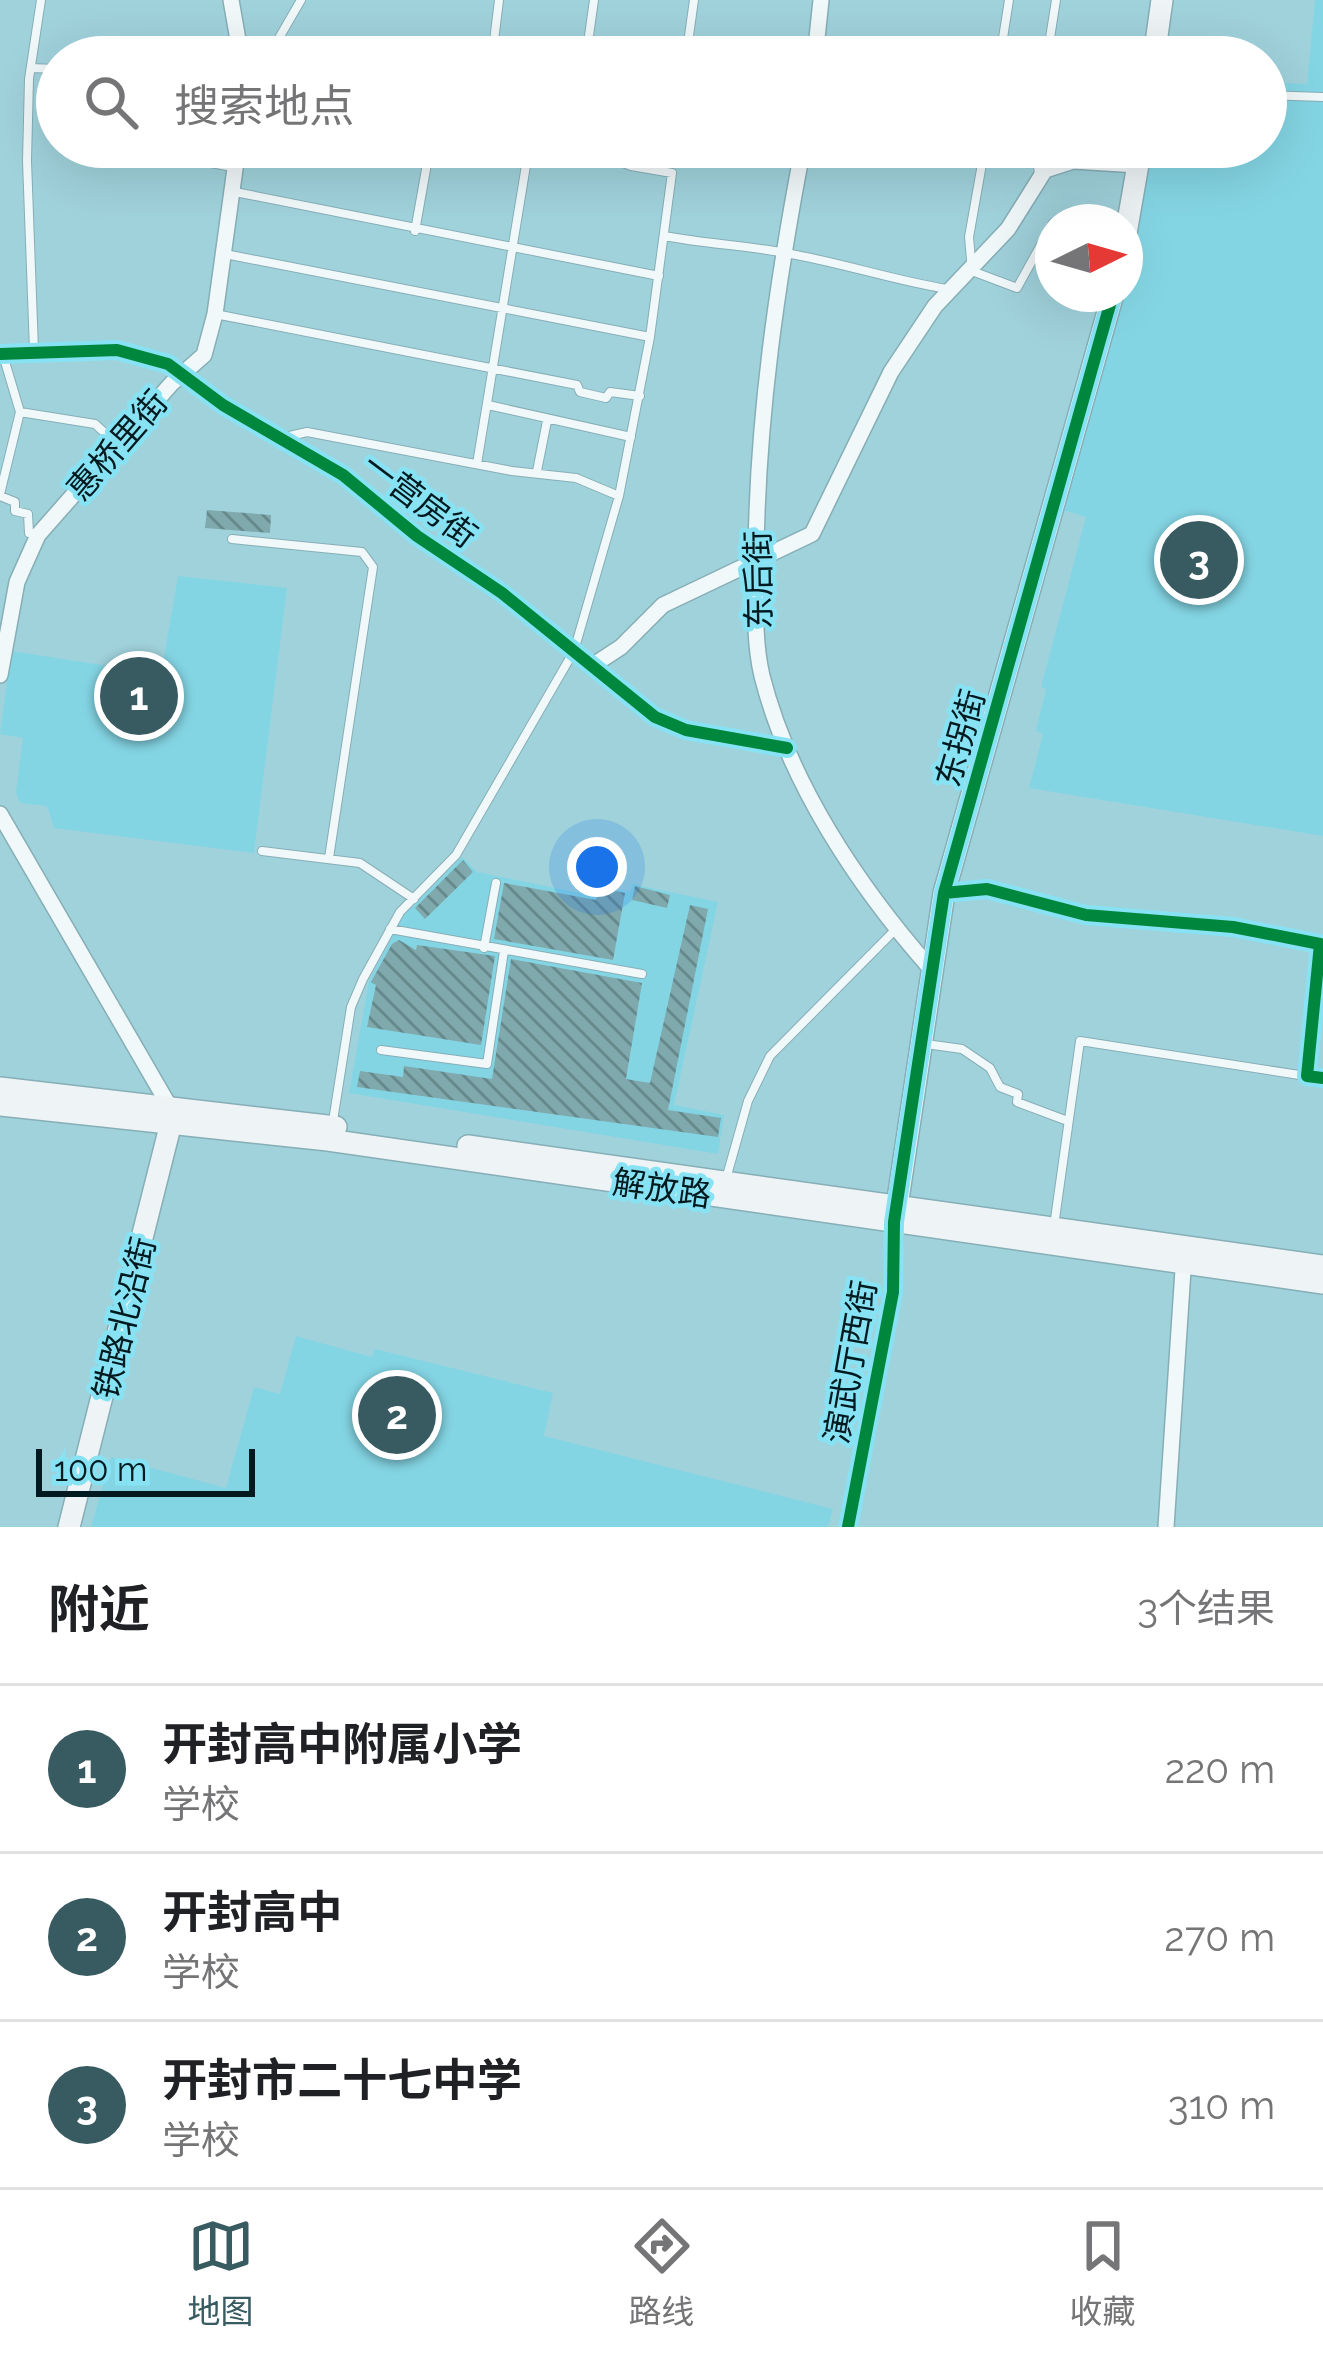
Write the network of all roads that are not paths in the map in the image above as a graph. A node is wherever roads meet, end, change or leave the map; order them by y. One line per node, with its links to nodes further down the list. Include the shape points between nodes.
1 (41, 0): 20 (lane)
2 (232, 0): 11 (street)
3 (301, 0): 12 (lane)
4 (499, 0): 13 (lane)
5 (593, 0): 14 (lane)
6 (694, 0): 15 (lane)
7 (821, 0): 16 (street)
8 (1010, 0): 17 (lane)
9 (1056, 0): 18 (lane)
10 (1162, 0): 19 (main road)
11 (238, 36)
12 (280, 36)
13 (495, 36)
14 (589, 36)
15 (689, 36)
16 (817, 36)
17 (1004, 36)
18 (1050, 36)
19 (1157, 36)
20 (31, 68): 21 (lane); 49 (lane)
21 (36, 68)
22 (1287, 96): 23 (lane)
23 (1323, 97)
24 (237, 168): 34 (street, 惠桥里街)
25 (426, 168): 36 (lane)
26 (526, 168): 38 (lane)
27 (643, 168): 37 (lane, via 672,173)
28 (798, 168): 39 (street, 东后街)
29 (981, 168): 42 (lane, via 969,237)
30 (1038, 168): 33 (lane)
31 (1050, 168): 33 (street)
32 (1137, 168): 35 (main road)
33 (1039, 175): 42 (street)
34 (235, 192): 36 (lane); 40 (street, 惠桥里街)
35 (1131, 204)
36 (415, 231): 38 (lane)
37 (665, 236): 39 (lane); 43 (lane)
38 (516, 249): 43 (lane); 45 (lane)
39 (784, 252): 44 (lane); 66 (street, 东后街, via 764,403)
40 (225, 254): 45 (lane); 47 (street, 惠桥里街)
41 (1035, 256): 42 (lane, via 1017,288)
42 (972, 271): 44 (street)
43 (659, 276): 48 (lane)
44 (949, 289): 66 (street, via 891,372 812,534)
45 (506, 310): 48 (lane); 51 (lane)
46 (1108, 312): 76 (main road, 东拐街)
47 (215, 314): 51 (lane); 52 (street, 惠桥里街, via 200,363)
48 (650, 337): 53 (lane)
49 (34, 350): 50 (street, 一营房街); 52 (street, 一营房街, via 117,350)
50 (1, 354): 55 (lane)
51 (495, 370): 53 (lane, via 606,398); 54 (lane)
52 (183, 373): 57 (street, 一营房街); 59 (street, 惠桥里街)
53 (640, 396): 58 (lane)
54 (488, 405): 56 (lane); 60 (lane)
55 (20, 412): 59 (lane, via 95,424); 62 (lane)
56 (548, 421): 58 (lane); 61 (lane)
57 (285, 437): 60 (lane, via 307,432); 67 (street, 一营房街)
58 (631, 437): 63 (lane)
59 (118, 445): 64 (street, 惠桥里街)
60 (477, 464): 61 (lane)
61 (536, 471): 63 (lane)
62 (0, 495): 64 (lane, via 28,514 29,533)
63 (619, 496): 67 (lane)
64 (38, 535): 68 (street, 惠桥里街)
65 (232, 539): 74 (lane, via 362,552 374,567)
66 (756, 560): 69 (street, via 663,605); 71 (street, 东后街, via 760,670)
67 (574, 651): 69 (street, 一营房街); 77 (lane, via 456,855)
68 (1, 652): 70 (street, 惠桥里街)
69 (592, 666): 71 (street, 一营房街, via 665,723)
70 (0, 675)
71 (787, 748): 79 (street, 东后街)
72 (0, 814): 89 (street)
73 (262, 851): 74 (lane)
74 (329, 858): 77 (lane, via 373,869)
75 (496, 883): 80 (lane)
76 (944, 893): 82 (main road, 东拐街); 86 (street, via 987,889 1086,915 1233,927 1320,944)
77 (414, 899): 78 (lane)
78 (390, 929): 80 (lane); 91 (lane, via 351,1007)
79 (896, 929): 82 (street, 东后街); 92 (lane, via 770,1056)
80 (484, 948): 81 (lane)
81 (504, 951): 83 (lane); 85 (lane, via 487,1064)
82 (930, 968): 84 (main road, 东拐街)
83 (642, 974)
84 (920, 1043): 90 (lane, via 962,1049 990,1068 1000,1088 1018,1094 1017,1102); 93 (main road, 东拐街)
85 (382, 1050)
86 (1315, 1077): 90 (lane, via 1080,1040)
87 (0, 1088): 89 (main road, 解放路)
88 (0, 1105): 89 (main road, 解放路)
89 (172, 1118): 91 (main road, 解放路); 93 (main road, 解放路); 98 (main road, 铁路北沿街)
90 (1065, 1120): 94 (lane)
91 (332, 1126): 92 (main road, 解放路)
92 (725, 1182): 93 (main road, 解放路)
93 (896, 1214): 94 (main road, 解放路); 95 (main road, 解放路); 99 (street, 演武厅西街, via 893,1292)
94 (1054, 1228): 95 (main road, 解放路)
95 (1185, 1254): 96 (main road, 解放路); 97 (main road, 解放路); 100 (street)
96 (1323, 1266)
97 (1323, 1283)
98 (69, 1527)
99 (848, 1527)
100 (1166, 1527)

